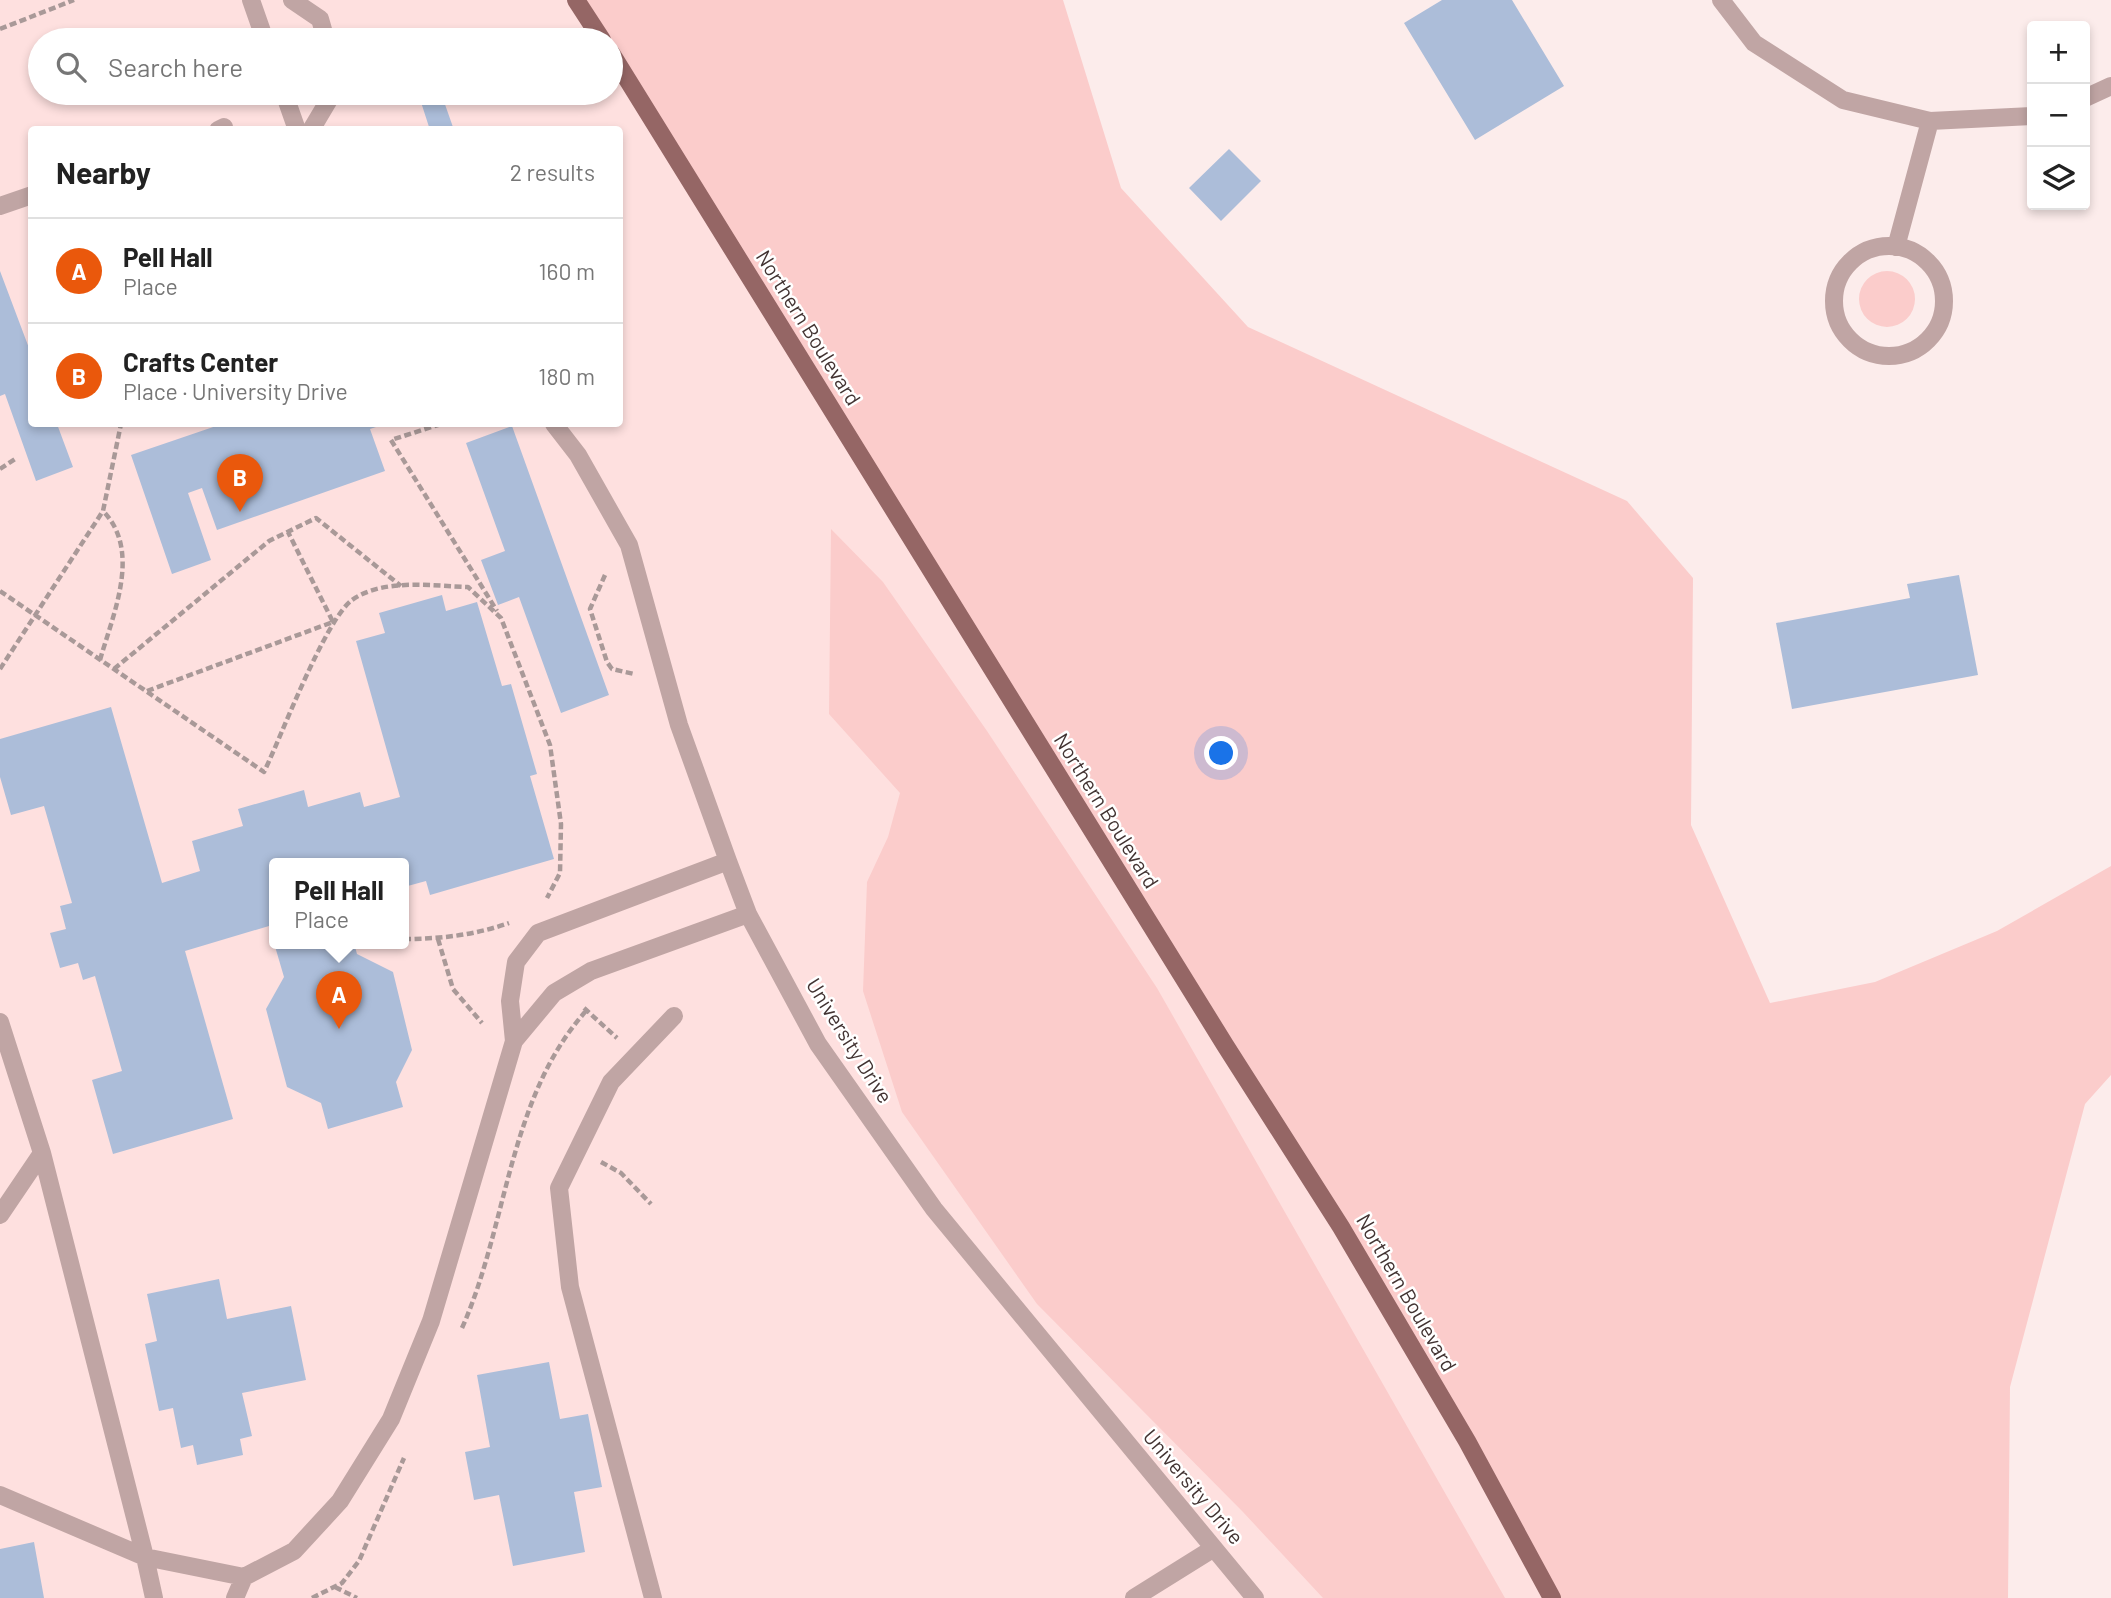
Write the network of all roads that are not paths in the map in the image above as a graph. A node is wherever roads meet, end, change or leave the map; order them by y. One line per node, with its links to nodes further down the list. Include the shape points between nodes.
1 (251, 0): 5 (street)
2 (292, 0): 6 (street, via 320,19)
3 (576, 0): 7 (main road)
4 (1721, 0): 14 (street, via 1754,43 1843,100)
5 (261, 28)
6 (323, 28)
7 (594, 28)
8 (623, 73): 37 (main road, Northern Boulevard, via 1341,1227 1467,1441)
9 (2111, 86): 10 (street)
10 (2090, 95)
11 (288, 105): 15 (street)
12 (326, 105): 16 (street)
13 (2027, 116): 14 (street)
14 (1930, 121): 19 (street)
15 (296, 126)
16 (313, 126)
17 (28, 196): 18 (street)
18 (0, 206)
19 (1896, 247): 19 (street, via 1878,247 1848,264 1834,297 1835,315 1848,338 1870,353 1888,356 1906,354 1922,345 1942,315 1943,297 1934,271 1914,252)
20 (556, 427): 21 (street, University Drive, via 578,455 629,545 680,725)
21 (728, 861): 22 (street, University Drive); 25 (street, via 538,933 516,962 510,1001)
22 (748, 915): 25 (street, via 591,971 554,993); 29 (street, University Drive, via 818,1044 934,1209)
23 (674, 1016): 34 (street, via 611,1082 559,1188 570,1286)
24 (0, 1021): 26 (street)
25 (514, 1041): 31 (street, via 431,1321 391,1419 340,1502 294,1551)
26 (42, 1153): 27 (street); 30 (street)
27 (0, 1215)
28 (0, 1495): 30 (street)
29 (1214, 1548): 35 (street); 36 (street, University Drive)
30 (145, 1558): 31 (street); 32 (street)
31 (244, 1577): 33 (street)
32 (154, 1598)
33 (235, 1598)
34 (653, 1598)
35 (1134, 1598)
36 (1255, 1598)
37 (1552, 1598)

